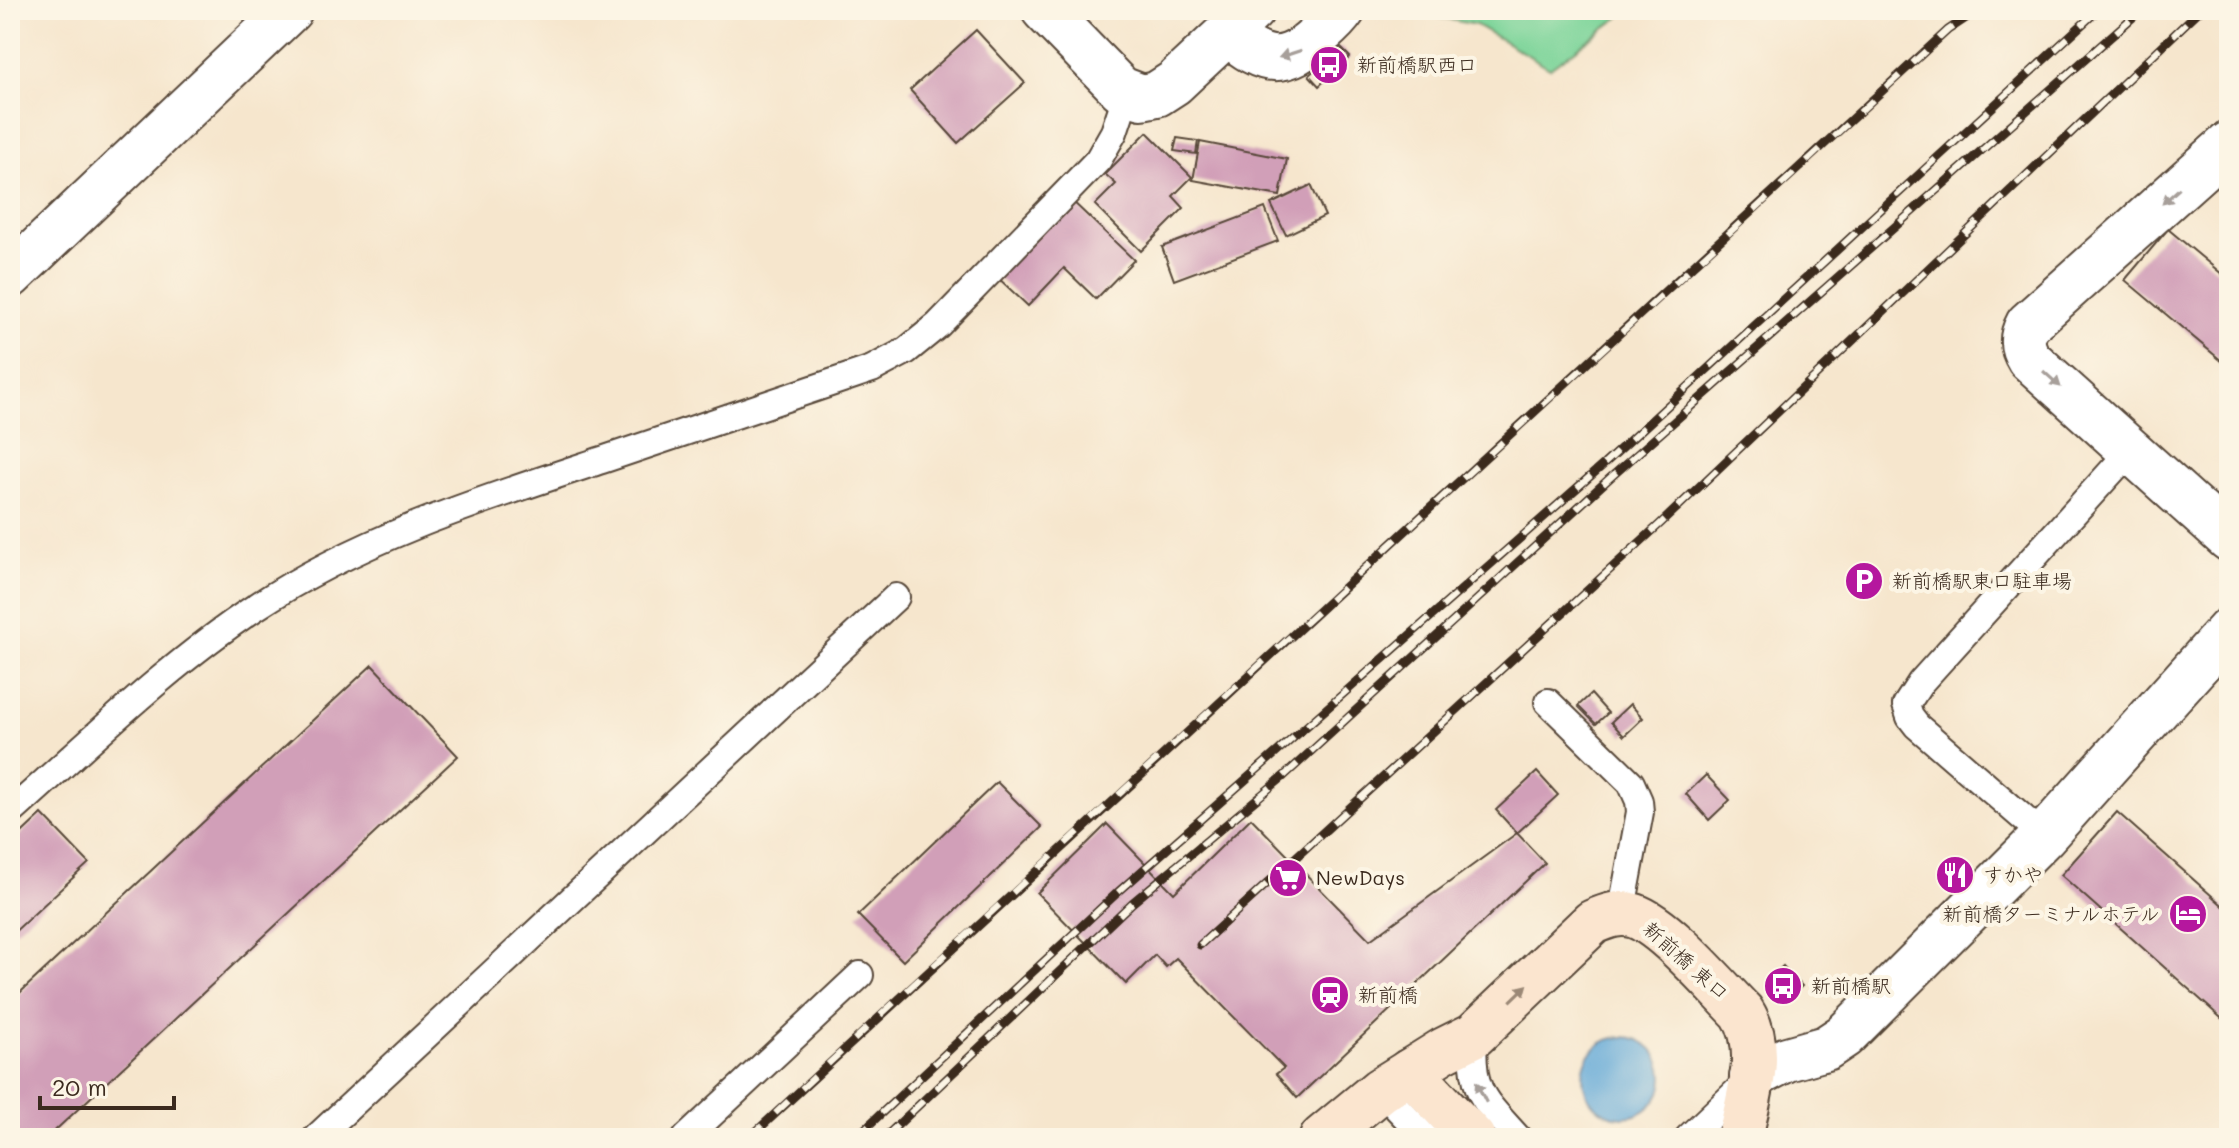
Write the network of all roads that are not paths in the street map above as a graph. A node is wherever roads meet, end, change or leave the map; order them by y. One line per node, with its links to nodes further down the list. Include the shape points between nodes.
1 (290, 10): 7 (street)
2 (1044, 10): 5 (street, via 1121,89)
3 (1343, 10): 4 (street, one-way to 4, via 1289,57 1256,55)
4 (1240, 22): 5 (street, via 1164,90)
5 (1142, 97): 13 (lane, via 1122,108 1098,160 938,325 906,351 872,369 511,490 389,537 309,576 177,665)
6 (2229, 144): 8 (street, one-way to 8, via 2022,334 2029,359)
7 (10, 276)
8 (2131, 450): 9 (street); 14 (lane, via 1906,705 1917,726)
9 (2229, 539)
10 (896, 597): 20 (lane)
11 (2229, 630): 14 (street)
12 (1548, 702): 15 (lane, via 1631,783 1639,801)
13 (10, 813)
14 (2044, 836): 18 (street, via 1844,1036)
15 (1621, 914): 17 (main road, 新前橋 東口, one-way to 15, via 1582,931 1608,915); 18 (main road, 新前橋 東口, via 1647,922 1662,934 1742,1012 1752,1033)
16 (860, 975): 21 (lane)
17 (1474, 1035): 19 (main road, 新前橋 東口); 25 (lane, one-way to 17, via 1482,1098 1473,1068)
18 (1752, 1077): 26 (lane); 27 (main road, 新前橋 東口)
19 (1395, 1081): 22 (main road, 新前橋 東口); 23 (lane); 24 (main road)
20 (316, 1138)
21 (686, 1138)
22 (1322, 1138)
23 (1426, 1138)
24 (1473, 1138)
25 (1518, 1138)
26 (1688, 1138)
27 (1740, 1138)

